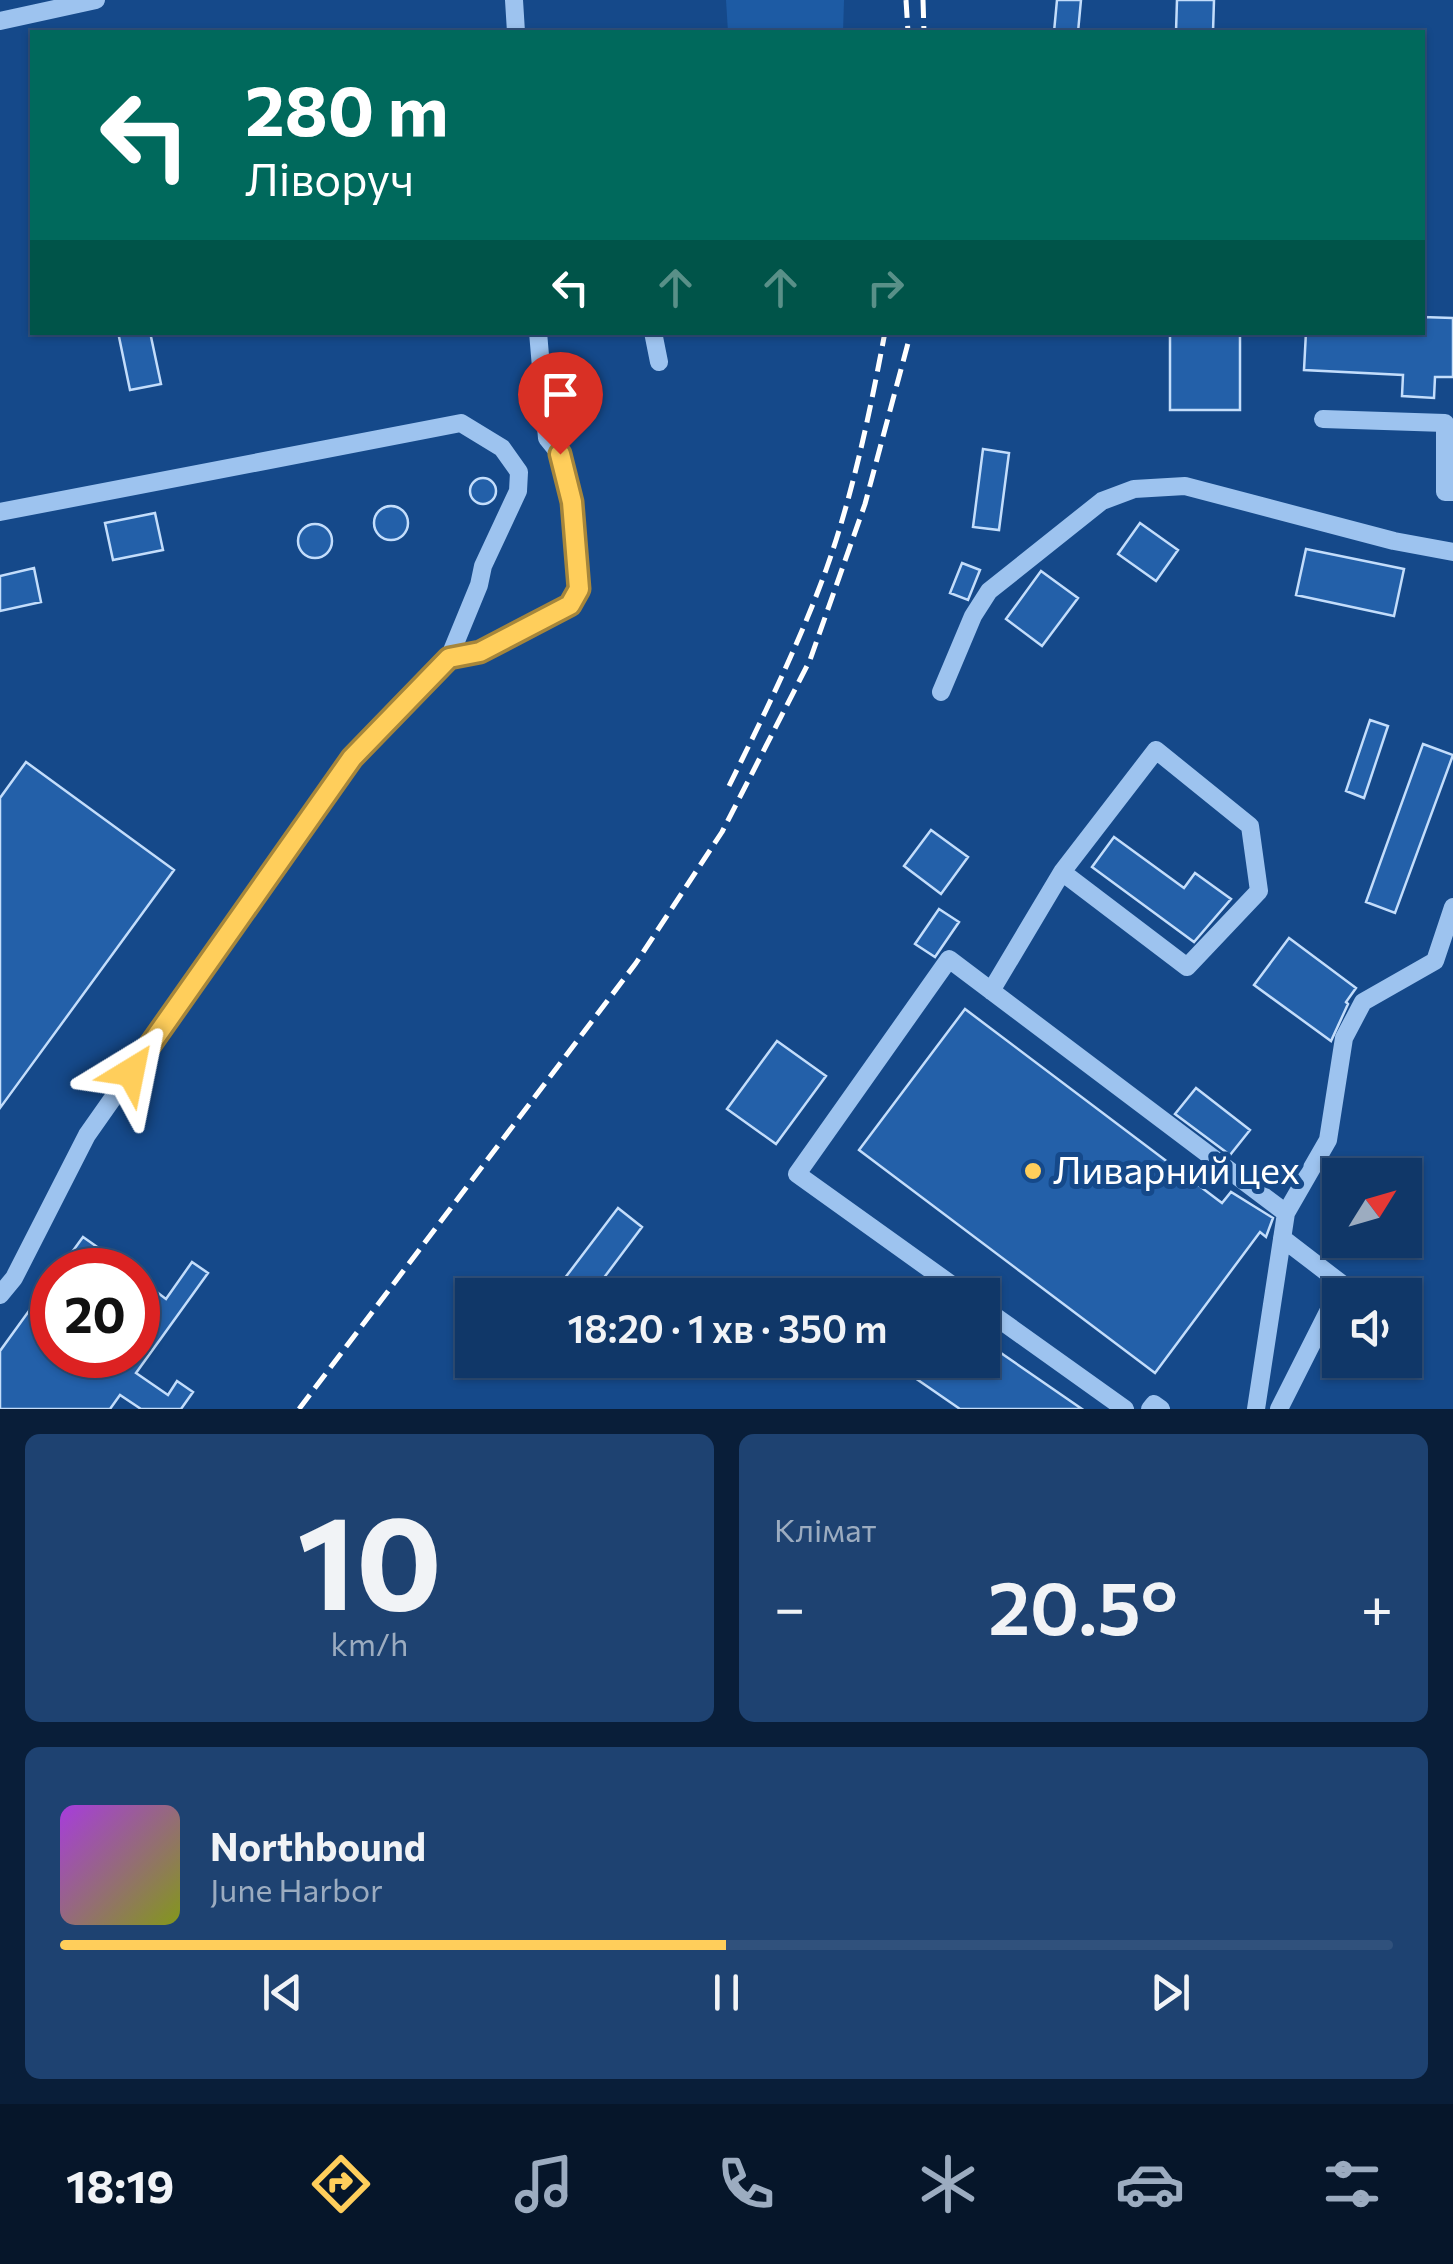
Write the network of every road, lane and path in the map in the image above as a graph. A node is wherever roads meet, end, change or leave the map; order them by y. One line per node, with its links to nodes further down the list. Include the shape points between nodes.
1 (96, 0): 3 (lane)
2 (514, 0): 4 (lane)
3 (0, 21)
4 (516, 30)
5 (538, 335): 12 (lane, via 547,438 560,454 572,502 579,589 570,605 509,640)
6 (654, 335): 7 (lane)
7 (659, 362)
8 (1323, 419): 9 (lane, via 1445,423 1446,492)
9 (1453, 492)
10 (0, 512): 12 (lane, via 460,423 502,448 519,472 518,491)
11 (1453, 552): 13 (lane, via 1185,486 1134,489 1102,501 989,591)
12 (449, 658): 20 (lane, via 352,758 87,1135)
13 (940, 692)
14 (1062, 872): 14 (lane, via 1187,967 1259,891 1250,826 1156,750); 16 (lane)
15 (1453, 907): 17 (lane, via 1435,961 1363,1002 1344,1038 1328,1140)
16 (991, 991): 17 (lane); 19 (lane, via 949,959 797,1174)
17 (1286, 1214): 18 (lane)
18 (1282, 1238): 25 (lane); 26 (lane, via 1342,1284)
19 (942, 1278)
20 (0, 1295)
21 (1000, 1320): 22 (lane)
22 (1126, 1409)
23 (1150, 1409): 24 (lane)
24 (1161, 1409)
25 (1256, 1409)
26 (1280, 1409)

